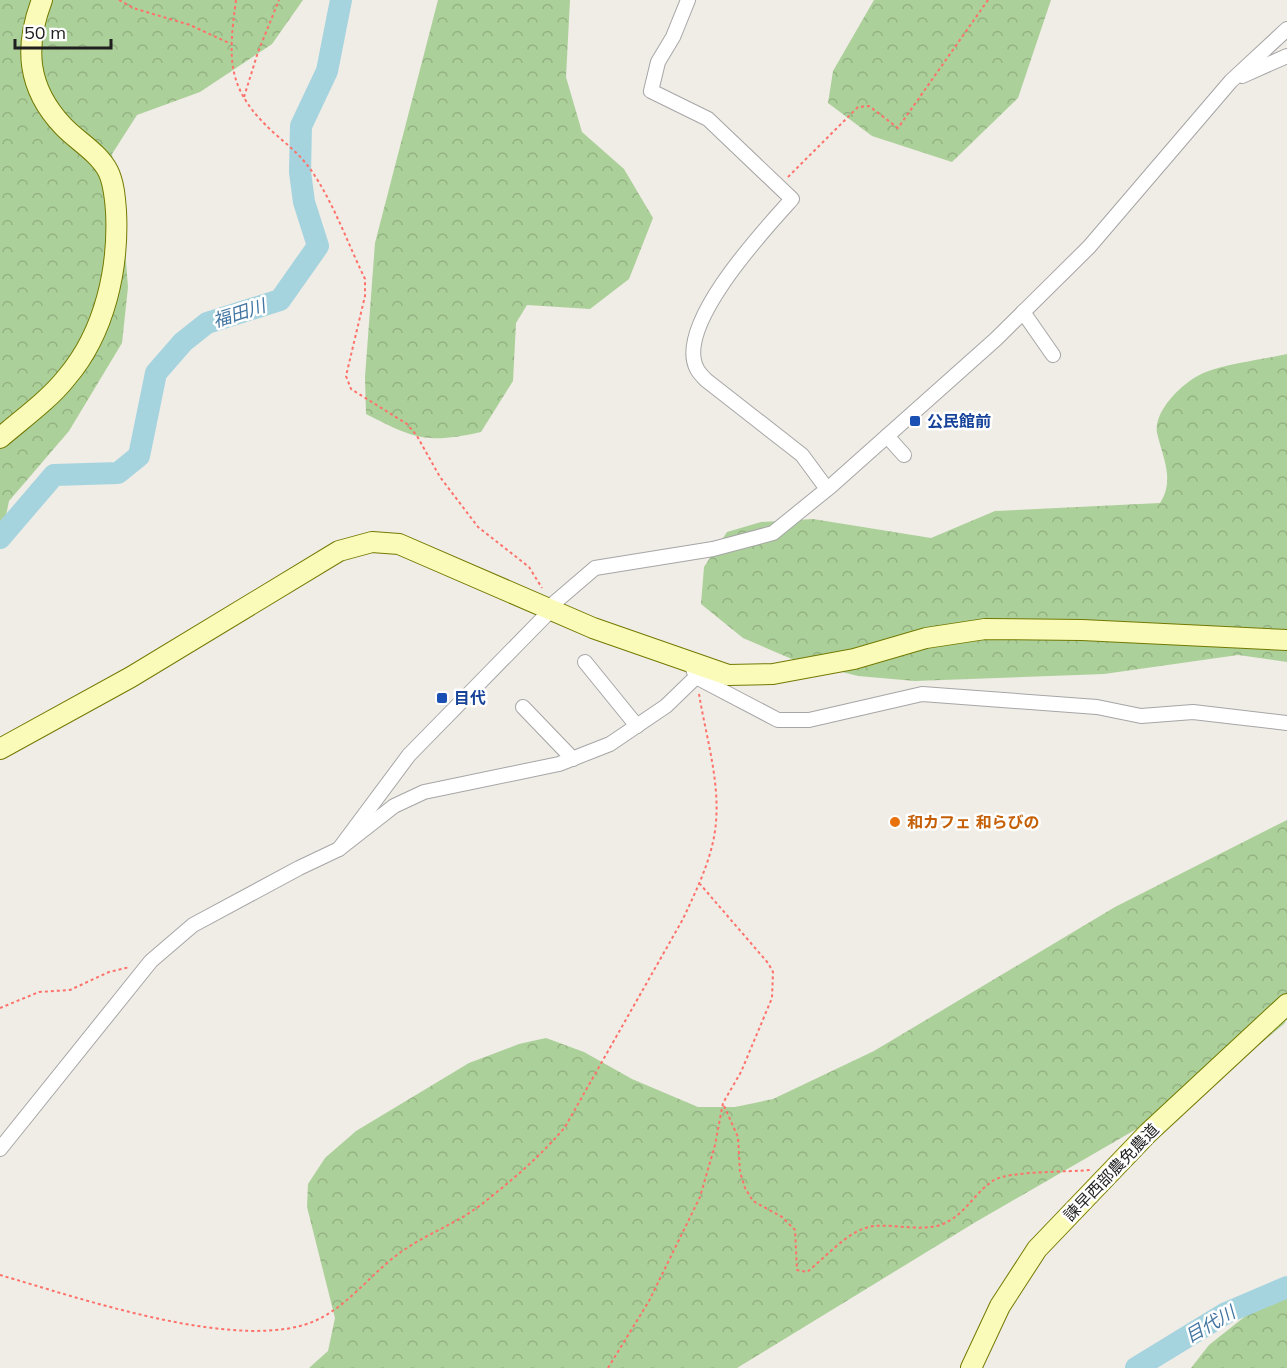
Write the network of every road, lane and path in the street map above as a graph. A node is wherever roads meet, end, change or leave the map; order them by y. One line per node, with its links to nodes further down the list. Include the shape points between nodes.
1 (42, 0): 16 (street, via 32,28 33,74 40,93 62,125 108,170 117,234 110,288 93,338 67,378)
2 (119, 0): 8 (path)
3 (236, 0): 8 (path)
4 (279, 0): 11 (path)
5 (688, 0): 12 (street, via 658,62 651,91 708,119)
6 (988, 0): 12 (path, via 898,128 869,106 858,107)
7 (1287, 29): 10 (street)
8 (229, 43): 11 (path, via 233,76)
9 (1287, 56): 10 (street)
10 (1231, 81): 13 (street, via 1089,247)
11 (244, 97): 19 (path, via 254,114 316,176 366,279 346,376 351,389 406,424 478,527 529,567)
12 (779, 186): 18 (street, via 792,199 735,263 702,318 694,353 697,369 706,380 802,455)
13 (1023, 312): 14 (street); 15 (street)
14 (1053, 356)
15 (887, 436): 17 (street); 18 (street)
16 (0, 438)
17 (904, 455)
18 (828, 489): 19 (street, via 772,533 713,549 594,568)
19 (552, 607): 22 (street); 26 (street, via 399,544 372,542 339,551 123,682); 28 (street, via 409,755)
20 (1287, 640): 22 (street, via 985,629 926,638 854,659 773,674 728,675)
21 (585, 662): 25 (street)
22 (693, 668): 24 (street, via 778,720 809,720 922,694 1097,707 1141,716 1192,712); 25 (street, via 666,706); 29 (path, via 716,802 713,844)
23 (523, 707): 27 (street)
24 (1287, 723)
25 (637, 726): 27 (street, via 610,744)
26 (0, 749)
27 (573, 759): 28 (street, via 424,792 394,806)
28 (339, 849): 30 (street, via 193,925)
29 (700, 884): 33 (path, via 773,972 772,998 741,1072); 36 (path, via 565,1127 546,1150 483,1203 398,1253 319,1320 275,1330 231,1330 159,1320)
30 (151, 961): 32 (path, via 109,972 70,990 39,992); 34 (street)
31 (1287, 1004): 35 (street, 諫早西部農免農道)
32 (0, 1008)
33 (723, 1103): 35 (path, via 738,1137 745,1188 753,1201 783,1217 795,1230 797,1270 807,1272 847,1239 872,1226 941,1225 964,1212 997,1179); 37 (path, via 700,1197 649,1301)
34 (0, 1149)
35 (1112, 1169): 38 (street, 諫早西部農免農道, via 1037,1249 1000,1306)
36 (0, 1275)
37 (608, 1368)
38 (971, 1368)

